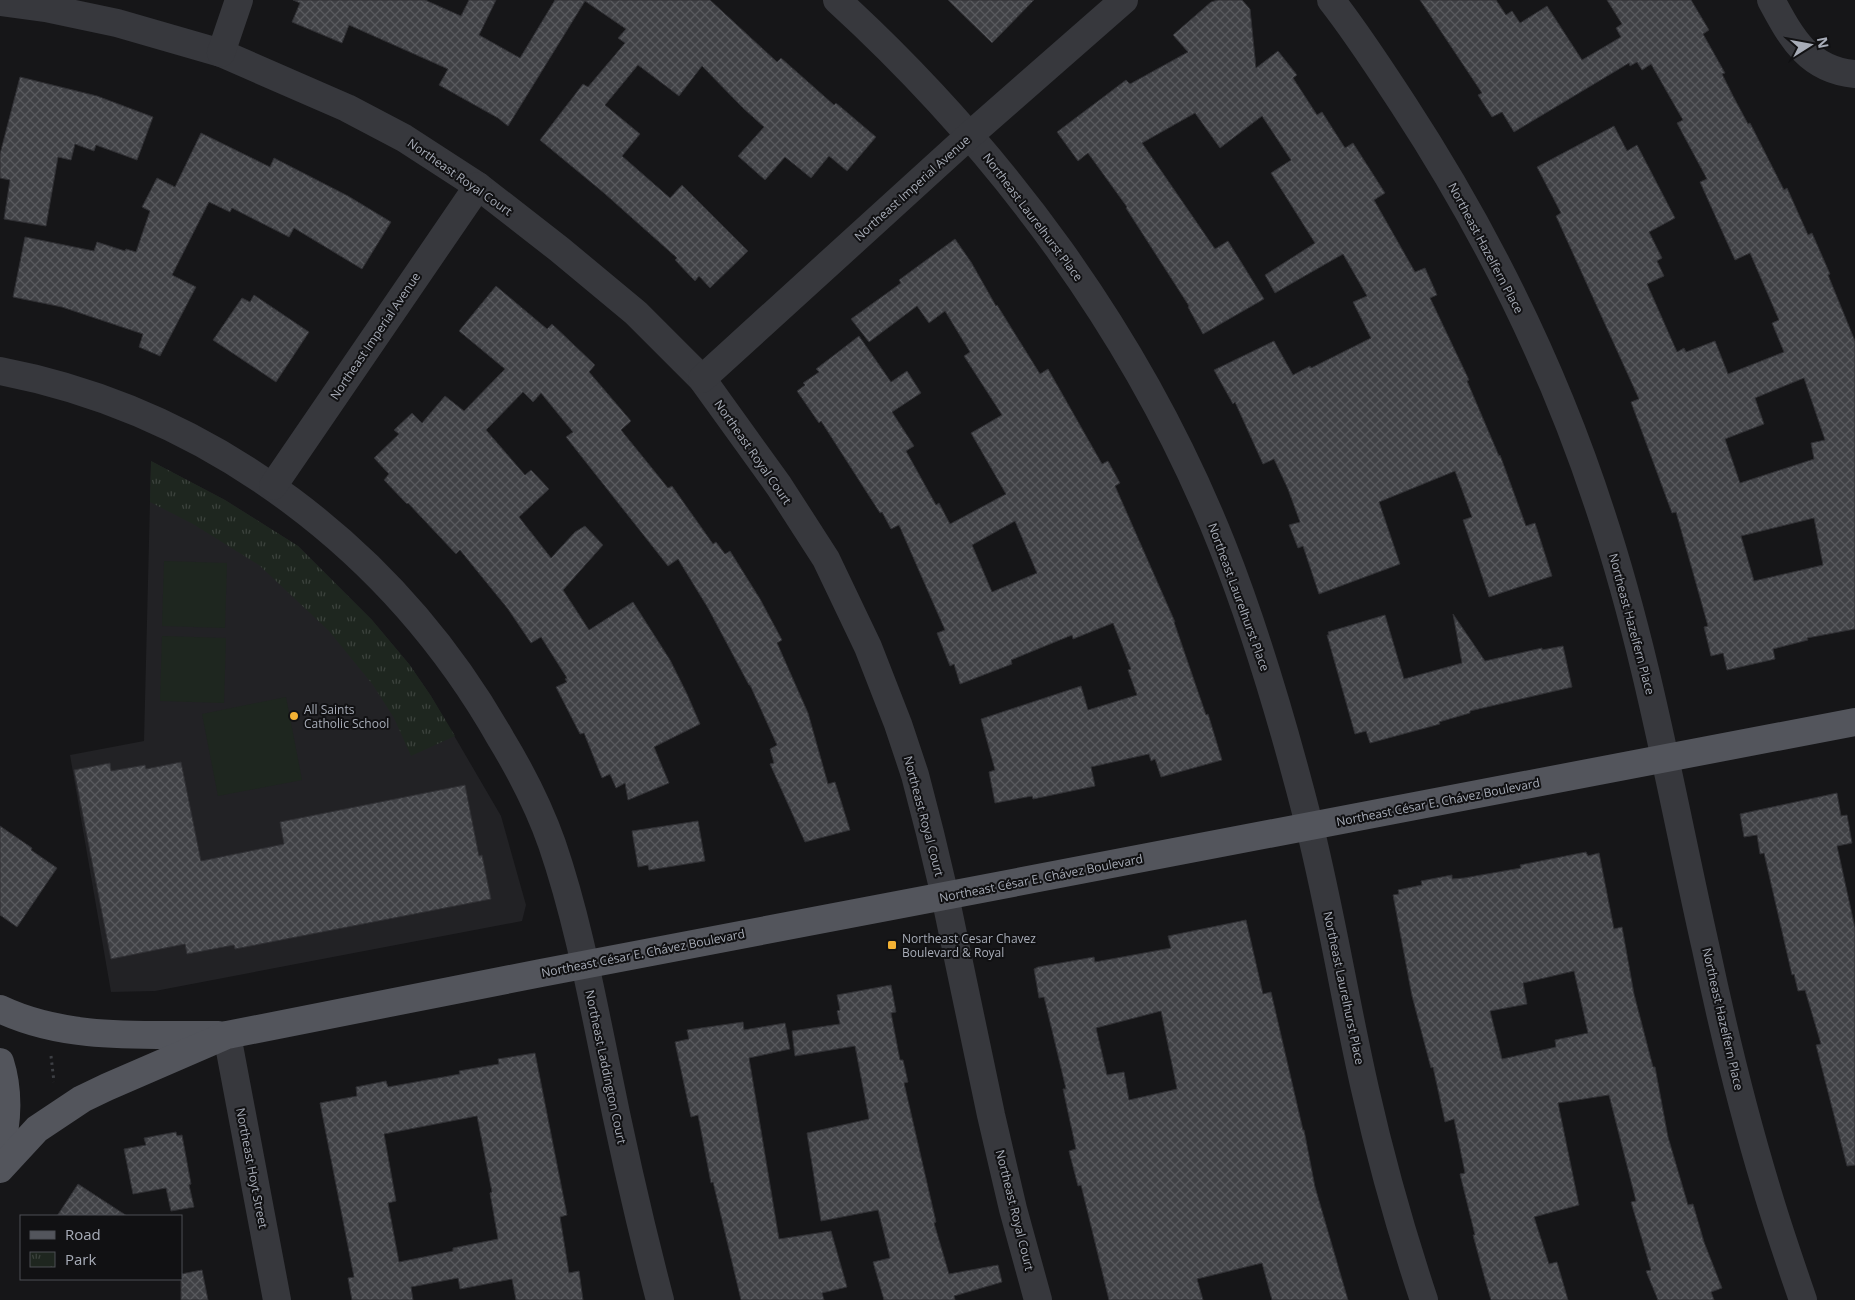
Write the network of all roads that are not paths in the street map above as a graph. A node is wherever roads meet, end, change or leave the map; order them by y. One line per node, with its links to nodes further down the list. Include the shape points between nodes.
1 (239, 0): 7 (street)
2 (837, 0): 9 (street, Northeast Laurelhurst Place, via 920,80)
3 (1124, 0): 9 (street, Northeast Imperial Avenue)
4 (1331, 0): 15 (street, Northeast Hazelfern Place, via 1392,87 1468,210 1547,370 1598,503 1620,573)
5 (1771, 0): 8 (street, via 1803,52 1820,64 1842,73)
6 (0, 2): 7 (street, Northeast Royal Court, via 117,22)
7 (220, 54): 10 (street, Northeast Royal Court, via 347,108 404,138)
8 (1855, 74)
9 (970, 135): 12 (street, Northeast Imperial Avenue); 16 (street, Northeast Laurelhurst Place, via 1053,239 1124,346 1192,478 1221,542 1247,612)
10 (478, 186): 12 (street, Northeast Royal Court, via 636,313); 13 (street, Northeast Imperial Avenue)
11 (0, 371): 13 (street, Northeast Laddington Court, via 88,394 163,424 220,453)
12 (702, 379): 17 (street, Northeast Royal Court, via 779,486 826,559 868,647 915,775)
13 (273, 486): 18 (street, Northeast Laddington Court, via 339,538 386,582 419,619 473,691 516,763 551,840)
14 (1855, 722): 15 (main road, Northeast César E. Chávez Boulevard)
15 (1666, 758): 16 (main road, Northeast César E. Chávez Boulevard); 28 (street, Northeast Hazelfern Place, via 1734,1072 1766,1187)
16 (1309, 826): 17 (main road, Northeast César E. Chávez Boulevard); 27 (street, Northeast Laurelhurst Place, via 1365,1091 1400,1227)
17 (945, 896): 18 (main road, Northeast César E. Chávez Boulevard); 26 (street, Northeast Royal Court, via 990,1114)
18 (584, 965): 20 (main road, Northeast César E. Chávez Boulevard); 25 (street, Northeast Laddington Court)
19 (0, 1009): 20 (main road, Northeast César E. Chávez Boulevard, via 72,1030)
20 (227, 1035): 23 (main road, Northeast César E. Chávez Boulevard, via 82,1099 36,1129); 24 (street, Northeast Hoyt Street)
21 (0, 1062): 22 (main road, via 7,1115)
22 (0, 1150)
23 (0, 1169)
24 (277, 1300)
25 (660, 1300)
26 (1038, 1300)
27 (1424, 1300)
28 (1803, 1300)

